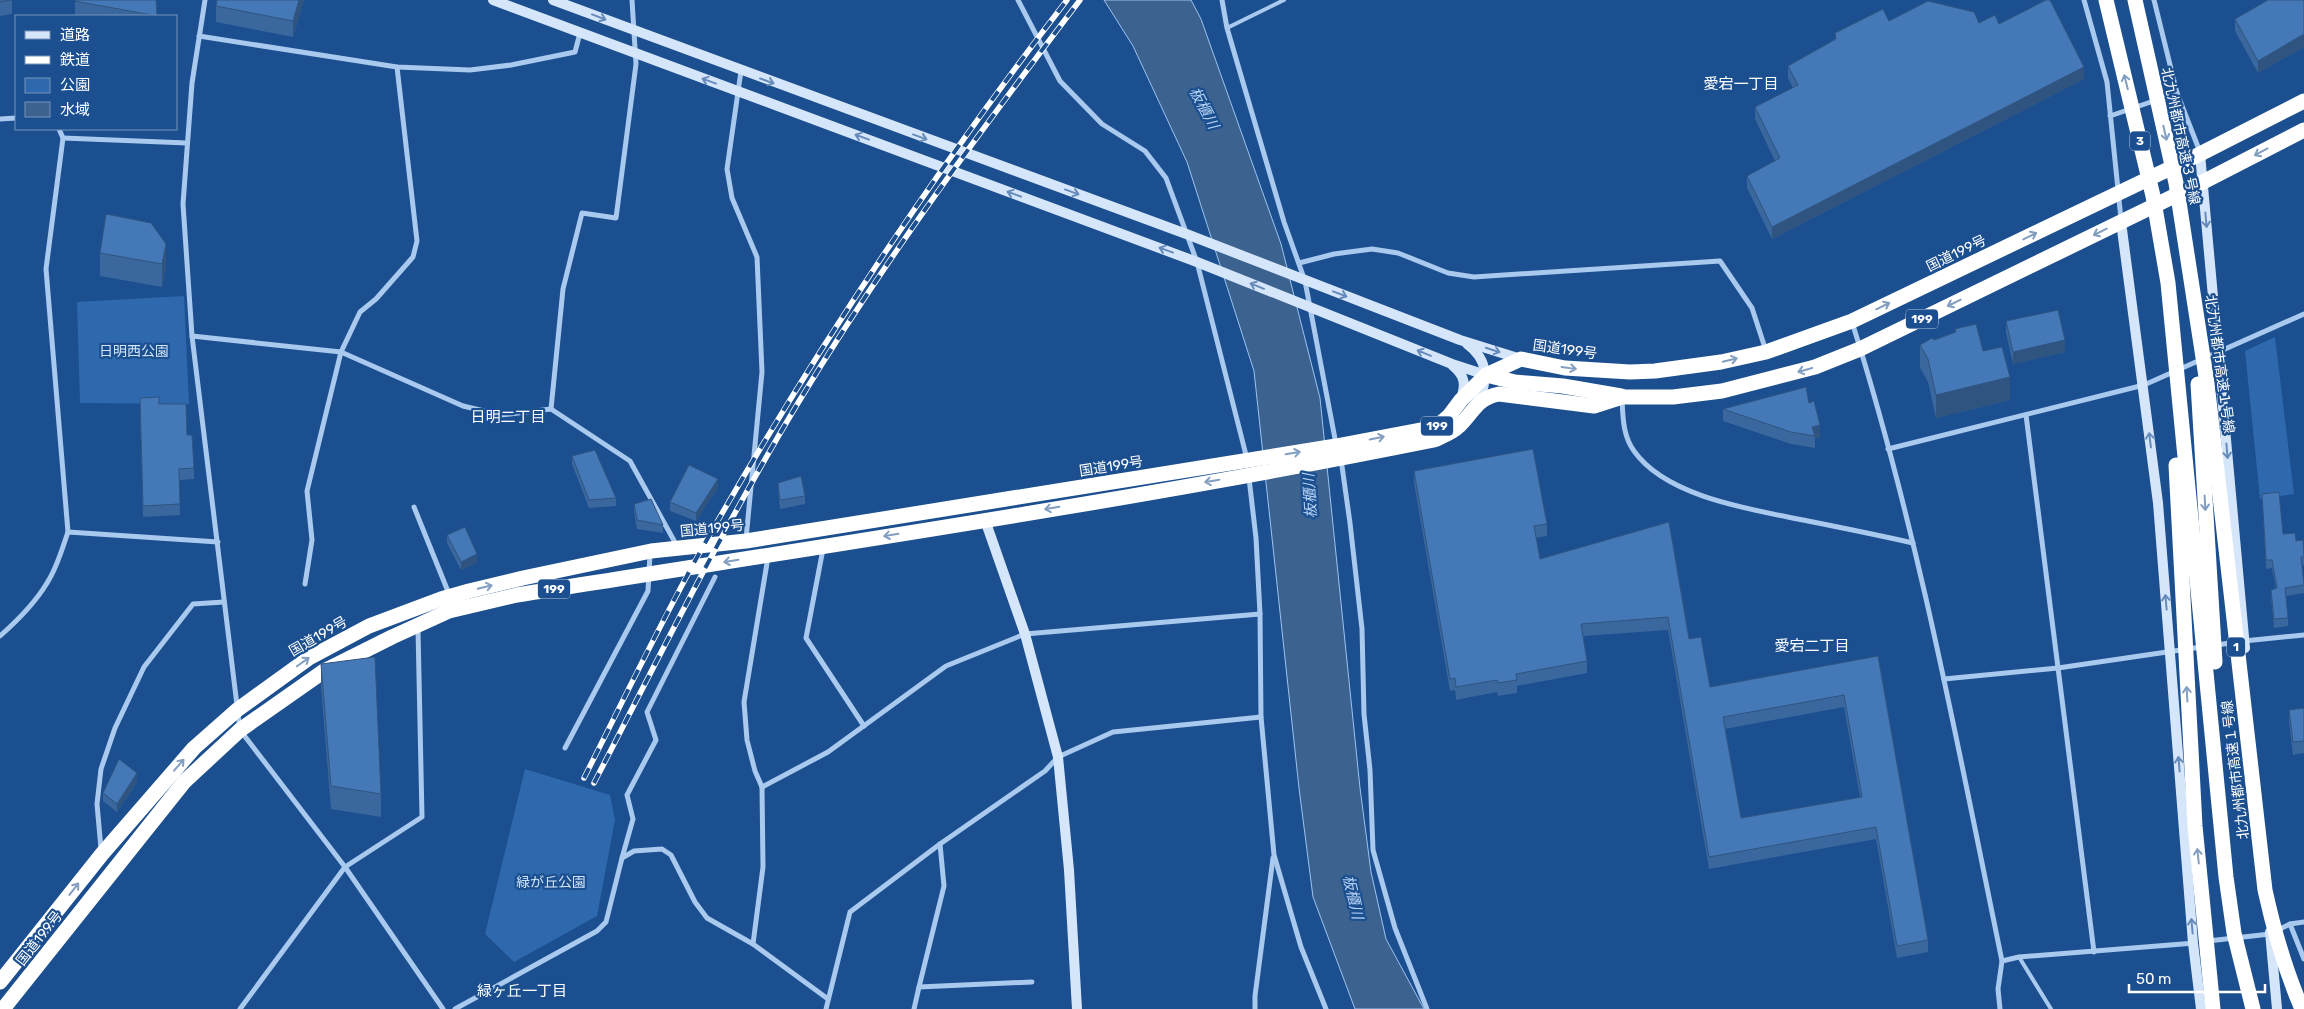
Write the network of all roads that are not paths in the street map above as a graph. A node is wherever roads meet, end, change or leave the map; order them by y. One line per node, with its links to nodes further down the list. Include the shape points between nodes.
1 (205, 0): 15 (street)
2 (493, 0): 14 (street)
3 (553, 0): 13 (street, one-way to 13)
4 (632, 0): 13 (street)
5 (1018, 0): 33 (street, via 1060,81 1102,124 1145,151 1166,178)
6 (1222, 0): 12 (street)
7 (1284, 0): 12 (lane)
8 (2084, 0): 22 (street, via 2107,82)
9 (2106, 0): 38 (highway, 3, one-way to 9, bridge, via 2153,196)
10 (2135, 0): 36 (highway, 北九州都市高速３号線 / 3, one-way to 36, bridge, via 2176,183)
11 (2154, 0): 20 (street)
12 (1227, 28): 35 (street, via 1284,222)
13 (634, 31): 16 (street); 18 (street)
14 (580, 33): 16 (street); 17 (street, via 575,52 510,65 470,70)
15 (199, 36): 17 (street); 28 (street)
16 (636, 54): 19 (street, one-way to 16); 55 (street, via 616,218 582,213 563,289)
17 (398, 67): 46 (street, via 417,241 413,257 376,299 360,312)
18 (740, 71): 19 (street); 33 (street, one-way to 33)
19 (738, 91): 34 (street, one-way to 19); 64 (street, via 727,169 732,198 757,257 762,372)
20 (2177, 93): 22 (street); 29 (street)
21 (2304, 102): 29 (highway, 国道199号 / 199)
22 (2110, 116): 31 (street)
23 (15, 118): 24 (street)
24 (0, 119)
25 (59, 130): 27 (street)
26 (2304, 130): 30 (highway, 国道199号 / 199, one-way to 30)
27 (63, 138): 28 (street); 62 (street, via 46,269)
28 (187, 142): 42 (street, via 183,204)
29 (2200, 154): 30 (street); 31 (highway, 国道199号 / 199)
30 (2203, 182): 32 (highway, 国道199号 / 199); 45 (street, one-way to 45)
31 (2120, 193): 32 (street); 41 (highway, 国道199号 / 199, one-way to 31)
32 (2121, 222): 44 (highway, 国道199号 / 199, one-way to 44); 51 (street)
33 (1188, 235): 34 (street); 37 (street)
34 (1197, 262): 39 (street, one-way to 34); 59 (street)
35 (1299, 262): 37 (street); 47 (street, via 1372,249 1398,252 1448,273 1474,277 1720,261 1752,308)
36 (2192, 280): 123 (highway, 北九州都市高速１号線 / 1, one-way to 123, bridge, via 2212,624); 126 (highway, 北九州都市高速１号線 / 1, bridge, via 2220,482 2264,890 2288,979)
37 (1305, 281): 39 (street); 43 (street, one-way to 43)
38 (2168, 283): 122 (highway, one-way to 38, bridge, via 2194,806); 124 (highway, 北九州都市高速１号線, bridge, via 2226,877 2234,933)
39 (1305, 306): 49 (street, one-way to 39); 58 (street)
40 (2304, 314): 45 (street)
41 (1852, 322): 44 (street); 47 (highway, 国道199号 / 199)
42 (192, 336): 46 (street); 63 (street)
43 (1460, 340): 48 (street, one-way to 48); 50 (street, via 1475,350)
44 (1860, 349): 52 (highway, 国道199号 / 199, one-way to 52, via 1815,367 1722,391 1673,397); 57 (street)
45 (2218, 351): 51 (street); 80 (street, one-way to 80)
46 (341, 352): 55 (street, via 463,406 501,415); 72 (street, via 307,491 312,540)
47 (1766, 352): 48 (highway, 国道199号 / 199, one-way to 47, via 1565,368 1630,372 1721,362)
48 (1521, 359): 50 (highway, 国道199号 / 199)
49 (1452, 364): 50 (street); 53 (street, via 1465,381)
50 (1486, 375): 52 (highway); 53 (highway, 国道199号 / 199); 54 (street, via 1485,387)
51 (2144, 385): 56 (street); 81 (street, one-way to 51)
52 (1622, 397): 54 (highway, 国道199号 / 199, via 1594,406 1499,394 1487,396); 65 (street, via 1623,425 1634,453 1682,487 1743,508)
53 (1461, 400): 58 (highway, 国道199号 / 199, one-way to 53, via 1436,427)
54 (1476, 404): 58 (highway, 国道199号 / 199, via 1460,425 1434,440)
55 (551, 409): 67 (street, via 630,461)
56 (2026, 415): 57 (street); 82 (street)
57 (1888, 449): 65 (street)
58 (1334, 453): 59 (highway, 国道199号 / 199); 118 (street, via 1350,523 1362,629 1373,850 1395,928)
59 (1253, 467): 61 (highway, 国道199号 / 199, one-way to 61); 64 (highway, 国道199号 / 199); 75 (street)
60 (414, 507): 73 (street)
61 (985, 520): 66 (highway, 国道199号 / 199, one-way to 66); 77 (street)
62 (68, 532): 63 (street); 79 (street, via 48,583)
63 (218, 542): 74 (street)
64 (750, 543): 67 (highway, 国道199号 / 199)
65 (1913, 543): 83 (street)
66 (823, 546): 69 (highway, 国道199号 / 199); 86 (street, via 806,638)
67 (678, 548): 68 (highway, 国道199号 / 199)
68 (650, 551): 70 (street); 73 (highway, 国道199号 / 199, one-way to 68)
69 (765, 552): 70 (highway, 国道199号 / 199, one-way to 70); 90 (street, via 744,702 747,740)
70 (649, 574): 76 (highway, 国道199号 / 199, via 517,595 448,612); 88 (street, via 648,591)
71 (715, 577): 93 (street, via 647,712 656,740 628,795 633,819)
72 (305, 584)
73 (450, 597): 84 (highway, 国道199号 / 199, one-way to 73, via 308,658 369,626)
74 (224, 602): 84 (street); 94 (street, via 193,604 144,667 115,728 102,769 97,804)
75 (1260, 614): 77 (street); 85 (street)
76 (418, 625): 87 (highway, 国道199号 / 199, via 324,671); 95 (street, via 422,816)
77 (1025, 634): 86 (street, via 946,666); 89 (street)
78 (2304, 635): 80 (street)
79 (0, 636)
80 (2244, 641): 81 (street); 98 (street)
81 (2170, 652): 82 (street); 99 (street, one-way to 81)
82 (2058, 668): 83 (street); 101 (street)
83 (1944, 679): 104 (street)
84 (237, 710): 87 (street); 94 (highway, 国道199号 / 199, one-way to 84, via 194,748)
85 (1261, 718): 89 (street, via 1113,732); 92 (street)
86 (864, 726): 90 (street, via 828,752)
87 (240, 730): 95 (street); 109 (highway, 国道199号 / 199, via 184,782 103,876)
88 (565, 748)
89 (1058, 757): 91 (street, via 1045,771); 115 (street)
90 (762, 787): 100 (street, via 763,867)
91 (940, 844): 107 (street, via 944,886); 108 (street, via 850,912)
92 (1274, 855): 116 (street); 117 (street, via 1301,947)
93 (622, 858): 100 (street, via 634,851 662,848 671,855 695,902 708,918); 112 (street, via 606,922 597,931)
94 (102, 859): 105 (highway, 国道199号 / 199, one-way to 94)
95 (345, 867): 110 (street); 111 (street)
96 (2304, 922): 97 (street)
97 (2290, 924): 98 (street); 103 (street)
98 (2270, 934): 99 (street); 125 (street)
99 (2194, 943): 101 (street); 121 (street)
100 (753, 944): 108 (street)
101 (2094, 952): 102 (street)
102 (2019, 957): 104 (street); 120 (lane)
103 (2304, 959)
104 (2002, 961): 119 (street, via 1998,989)
105 (0, 982)
106 (1032, 982): 107 (street)
107 (919, 987): 114 (street)
108 (828, 999): 113 (street)
109 (3, 1009)
110 (240, 1009)
111 (443, 1009)
112 (455, 1009)
113 (826, 1009)
114 (914, 1009)
115 (1077, 1009)
116 (1255, 1009)
117 (1326, 1009)
118 (1427, 1009)
119 (2000, 1009)
120 (2051, 1009)
121 (2201, 1009)
122 (2213, 1009)
123 (2245, 1009)
124 (2253, 1009)
125 (2277, 1009)
126 (2302, 1009)

